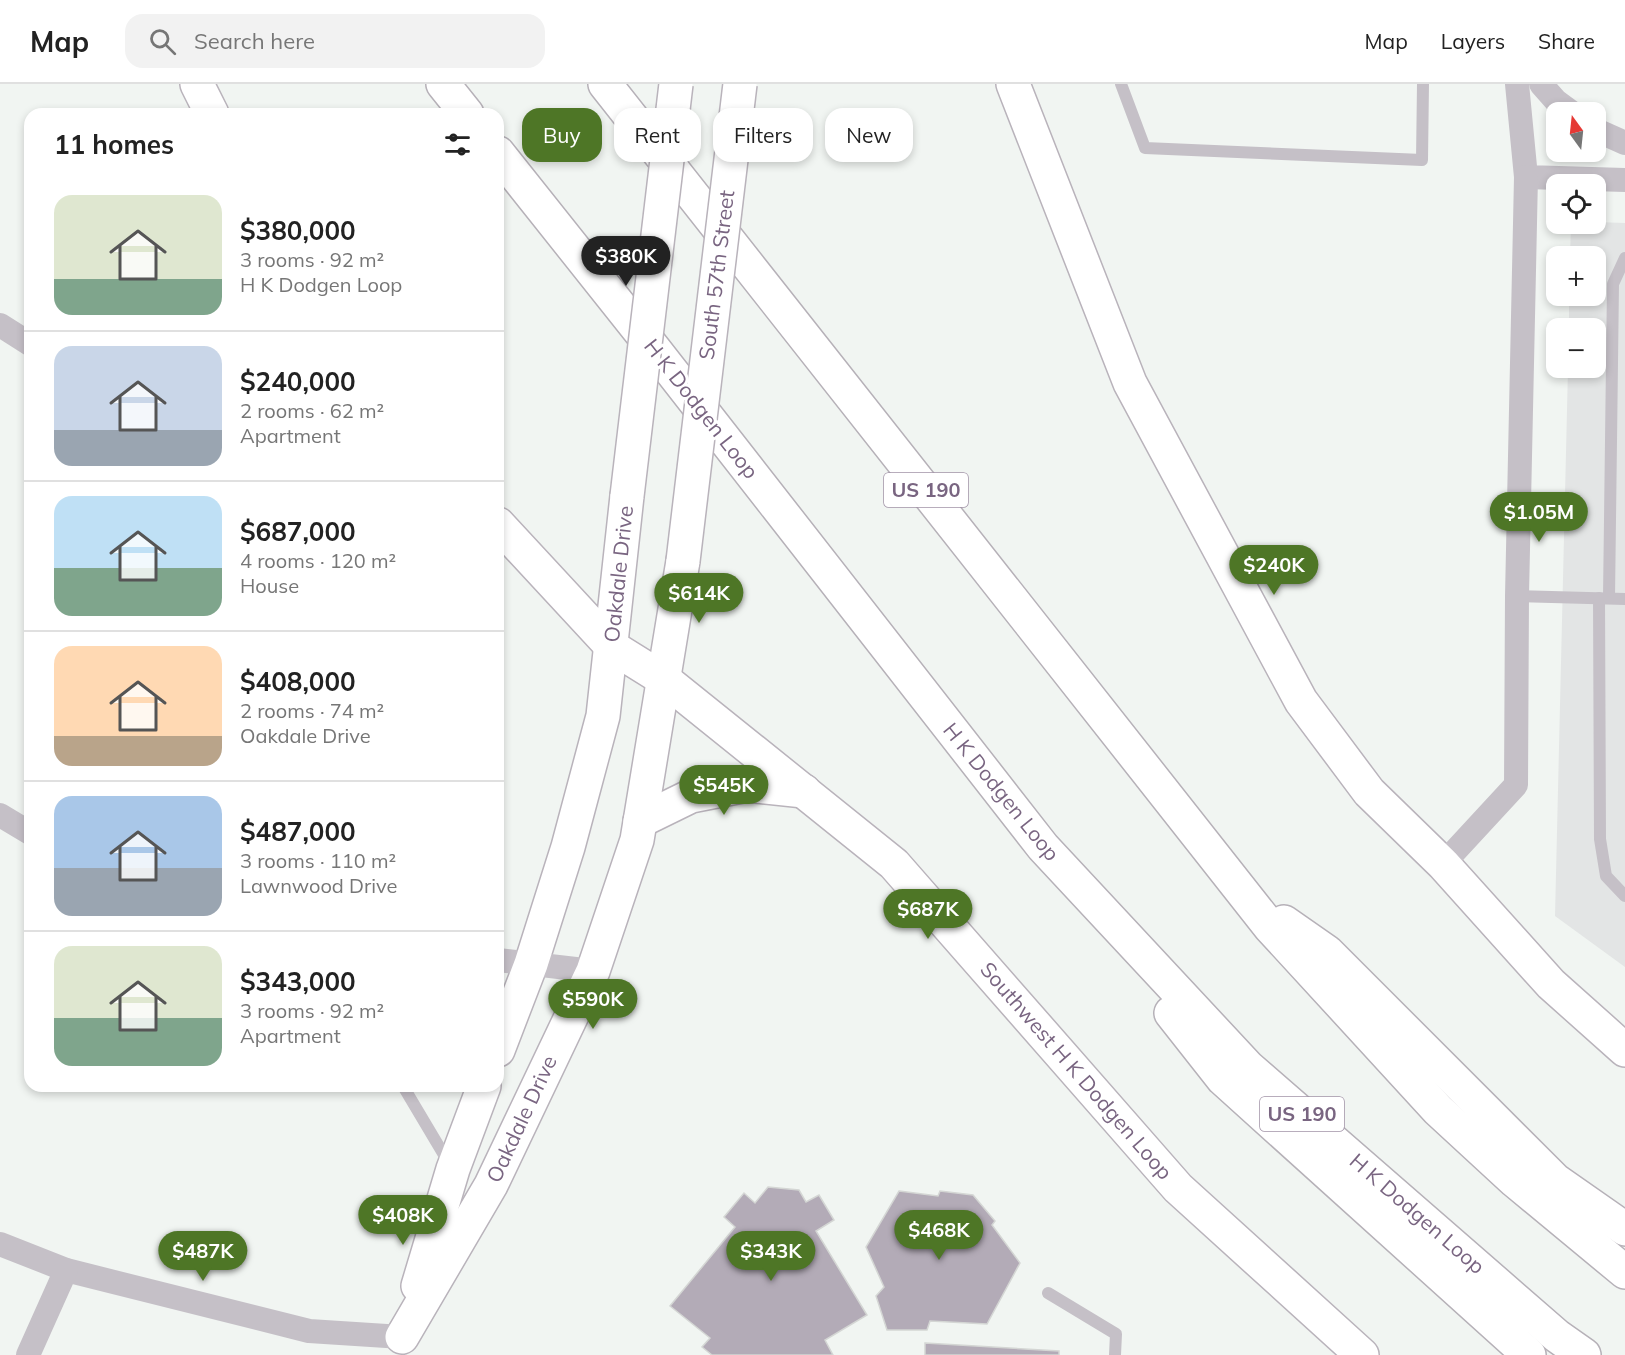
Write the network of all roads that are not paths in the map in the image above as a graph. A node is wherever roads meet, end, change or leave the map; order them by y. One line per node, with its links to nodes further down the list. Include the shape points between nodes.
1 (197, 84): 12 (main road)
2 (443, 84): 13 (main road)
3 (605, 84): 34 (main road, US 190)
4 (676, 84): 26 (main road, Oakdale Drive, bridge)
5 (740, 84): 27 (main road, South 57th Street, bridge, via 683,561)
6 (1013, 84): 33 (main road, via 1130,383 1301,701 1368,792)
7 (1121, 84): 8 (lane, via 1145,148 1422,160)
8 (1423, 84)
9 (1517, 84): 17 (street)
10 (1541, 84): 11 (street)
11 (1557, 102)
12 (209, 108)
13 (462, 108)
14 (1606, 135): 15 (street)
15 (1625, 144)
16 (504, 160): 32 (main road, H K Dodgen Loop / US 190)
17 (1526, 177): 18 (street); 23 (street)
18 (1625, 180)
19 (1625, 258): 24 (lane, via 1612,284)
20 (0, 326): 21 (street)
21 (24, 340)
22 (504, 530): 26 (main road, Southwest H K Dodgen Loop)
23 (1517, 596): 24 (lane); 33 (street, via 1516,785)
24 (1604, 598): 25 (lane); 35 (lane, via 1600,839 1606,876)
25 (1625, 599)
26 (612, 647): 27 (main road, Southwest H K Dodgen Loop); 37 (main road, Oakdale Drive, via 603,716)
27 (665, 680): 28 (main road, Southwest H K Dodgen Loop); 30 (main road, Oakdale Drive)
28 (804, 791): 30 (main road, via 747,785 691,796); 52 (main road, Southwest H K Dodgen Loop, via 894,864 1178,1188)
29 (0, 816): 31 (street)
30 (640, 821): 38 (main road, Oakdale Drive)
31 (24, 830)
32 (1043, 847): 53 (main road, via 1223,1080); 54 (main road, H K Dodgen Loop / US 190, via 1248,1067 1557,1336)
33 (1443, 864): 40 (main road, via 1551,984)
34 (1247, 896): 44 (main road, via 1327,952 1555,1180); 47 (main road, US 190, via 1278,936 1438,1110 1515,1182)
35 (1625, 896)
36 (504, 961): 37 (street)
37 (531, 964): 38 (street); 39 (main road, Oakdale Drive)
38 (592, 971): 49 (main road, Oakdale Drive, via 491,1185)
39 (504, 1034)
40 (1625, 1050)
41 (406, 1092): 43 (lane)
42 (482, 1092): 43 (main road, Oakdale Drive)
43 (453, 1169): 49 (main road, Oakdale Drive)
44 (1625, 1229)
45 (0, 1244): 46 (street)
46 (66, 1270): 49 (street, via 309,1331); 50 (street)
47 (1625, 1272)
48 (1048, 1293): 51 (lane, via 1116,1334)
49 (400, 1346)
50 (28, 1355)
51 (1115, 1355)
52 (1362, 1355)
53 (1529, 1355)
54 (1584, 1355)

